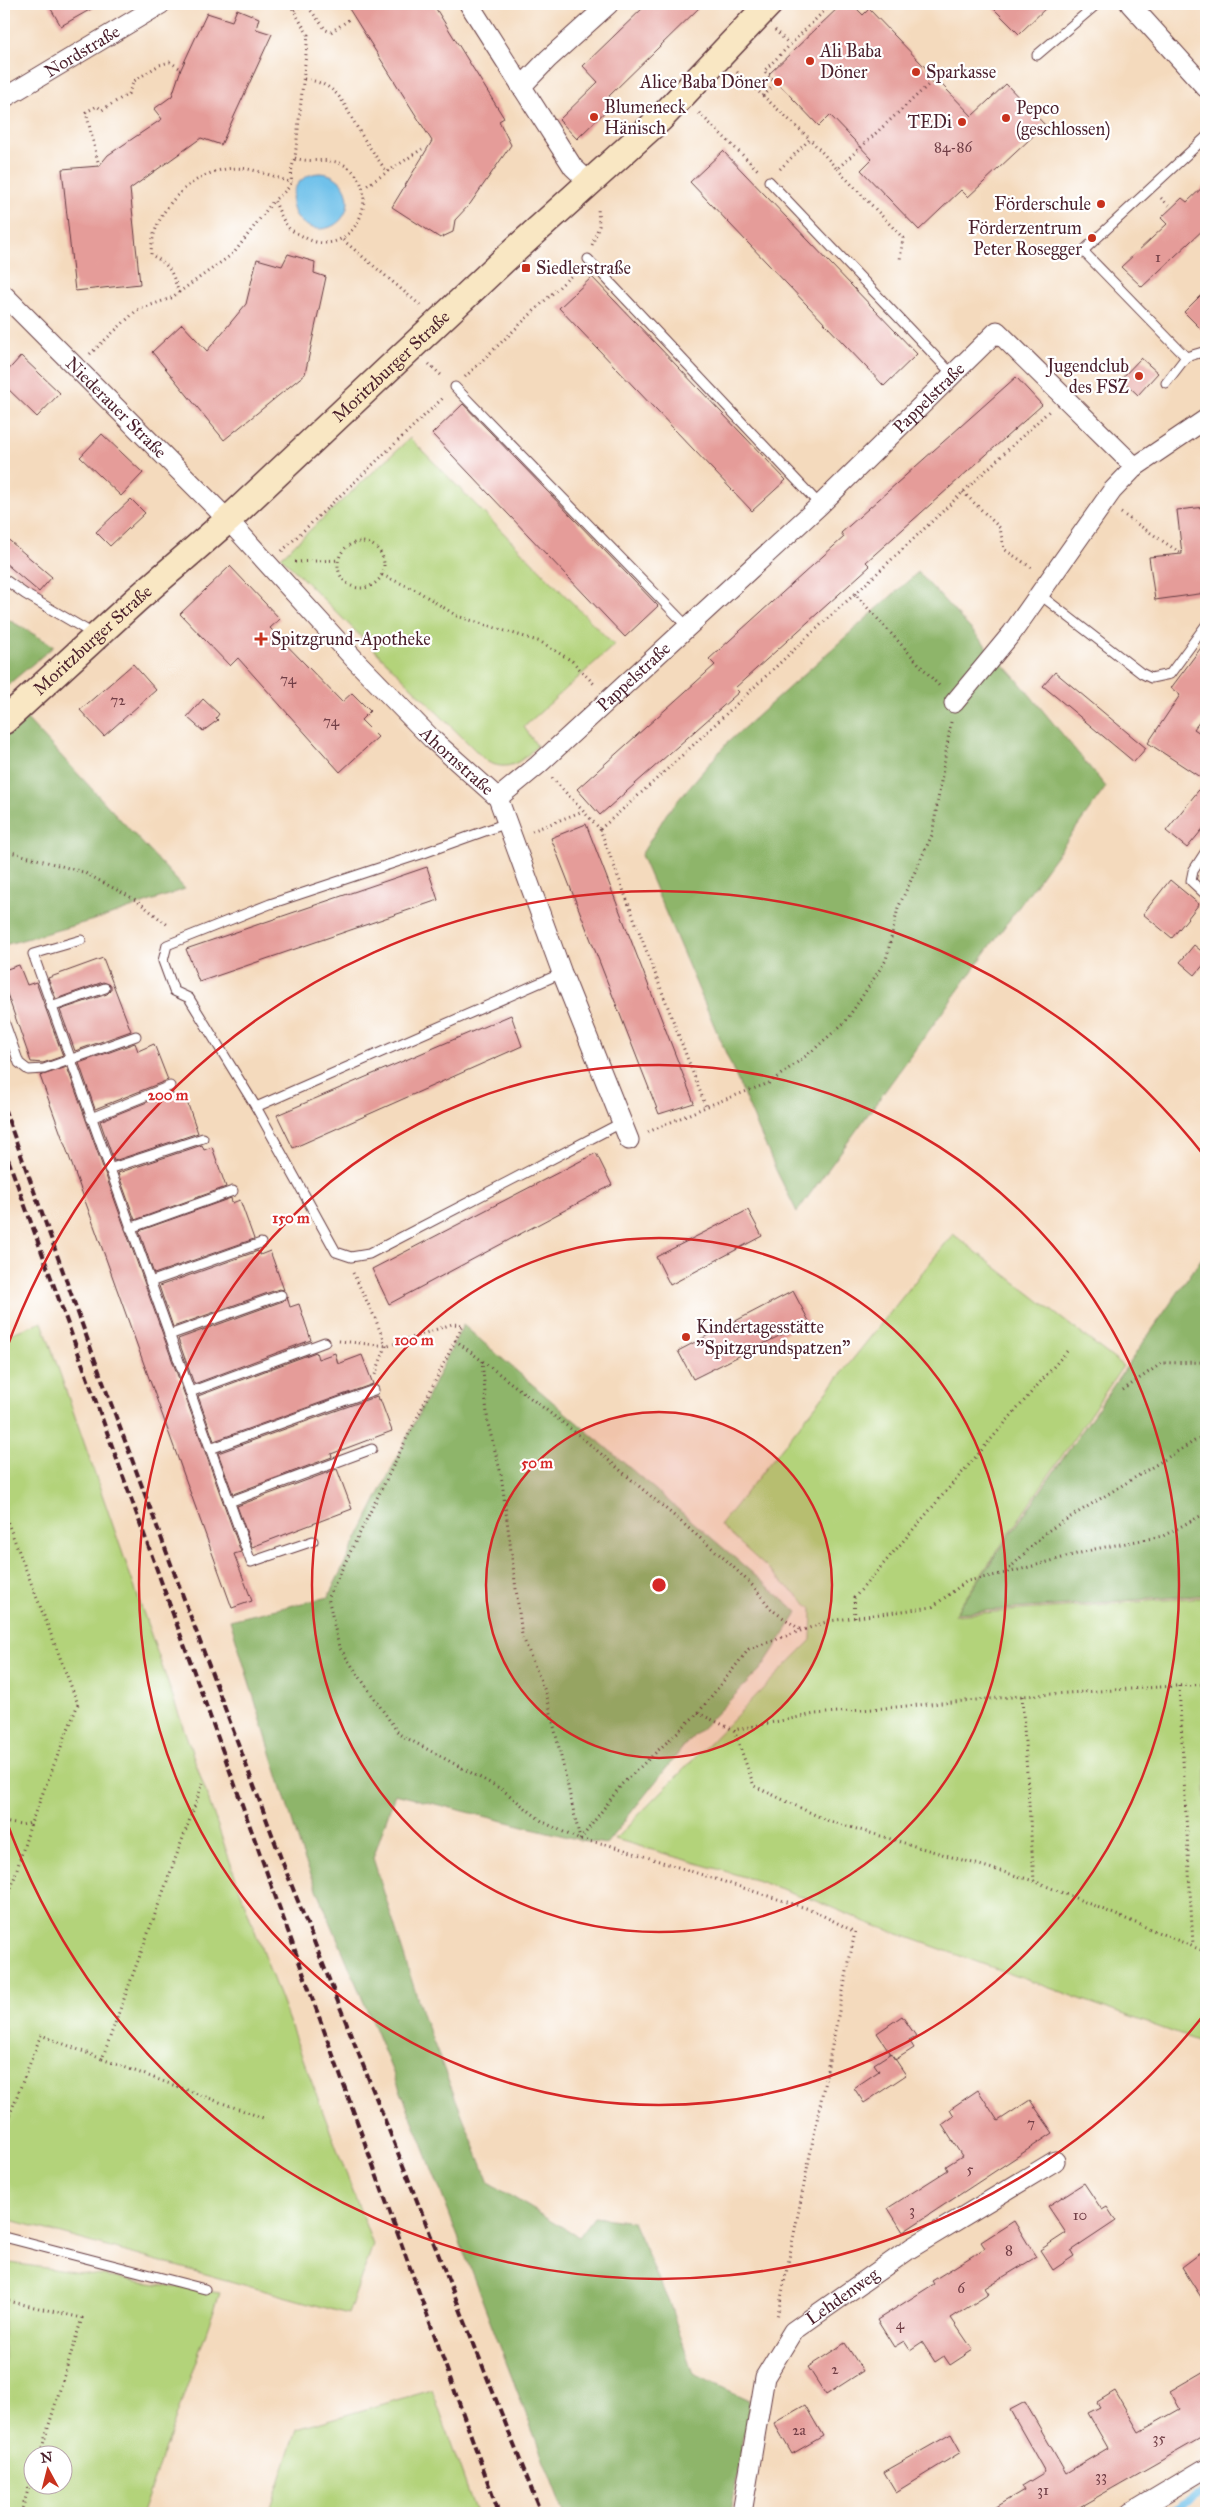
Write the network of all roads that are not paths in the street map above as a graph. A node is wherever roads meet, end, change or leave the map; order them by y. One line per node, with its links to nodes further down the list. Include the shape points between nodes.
1 (161, 4): 10 (street, Nordstraße)
2 (469, 4): 8 (street)
3 (609, 4): 8 (street)
4 (769, 4): 13 (street, Moritzburger Straße)
5 (1097, 4): 7 (lane)
6 (1130, 4): 9 (street)
7 (1037, 55)
8 (521, 87): 13 (street, via 573,167)
9 (1206, 88)
10 (4, 98)
11 (1206, 137): 17 (lane, via 1083,251)
12 (769, 181): 18 (lane)
13 (593, 191): 24 (street, Moritzburger Straße)
14 (588, 259): 23 (lane)
15 (4, 295): 24 (street, Niederauer Straße)
16 (1206, 351): 17 (lane)
17 (1186, 356): 19 (lane)
18 (953, 375): 22 (street, Pappelstraße, via 997,331); 23 (street, Pappelstraße)
19 (1166, 384)
20 (455, 387): 28 (lane)
21 (1206, 419): 22 (street)
22 (1135, 467): 26 (street, via 1104,502)
23 (820, 505): 28 (street, Pappelstraße)
24 (228, 520): 29 (street, Moritzburger Straße); 32 (street, Ahornstraße, via 432,739)
25 (4, 579): 29 (lane)
26 (1039, 594): 27 (lane, via 1151,678 1170,674); 30 (street, via 1012,633)
27 (1206, 625)
28 (687, 626): 32 (street, Pappelstraße, via 538,766)
29 (96, 636): 31 (street, Moritzburger Straße)
30 (954, 703)
31 (4, 721)
32 (498, 798): 33 (street, Ahornstraße)
33 (510, 830): 37 (street, Ahornstraße); 44 (lane, via 421,854 270,904 167,944 163,961 174,991 189,998)
34 (1206, 851): 35 (lane, via 1193,871 1191,881)
35 (1206, 895)
36 (81, 940): 39 (lane, via 33,954)
37 (562, 973): 44 (lane); 46 (street, Ahornstraße)
38 (105, 988): 39 (lane)
39 (51, 1007): 42 (lane)
40 (4, 1021): 42 (lane, via 19,1063 28,1070)
41 (136, 1036): 42 (lane)
42 (70, 1061): 45 (lane)
43 (170, 1086): 45 (lane)
44 (256, 1108): 46 (lane, via 336,1252 351,1257 369,1254)
45 (91, 1118): 49 (lane)
46 (621, 1123): 48 (street, Ahornstraße)
47 (202, 1138): 49 (lane)
48 (629, 1140)
49 (109, 1169): 51 (lane)
50 (233, 1191): 51 (lane)
51 (130, 1228): 53 (lane)
52 (261, 1243): 53 (lane)
53 (150, 1282): 55 (lane)
54 (281, 1295): 55 (lane)
55 (169, 1336): 58 (lane)
56 (325, 1342): 58 (lane)
57 (374, 1390): 59 (lane)
58 (190, 1392): 59 (lane)
59 (210, 1449): 61 (lane)
60 (372, 1450): 61 (lane)
61 (229, 1502): 62 (lane, via 251,1562)
62 (313, 1541)
63 (1055, 2161): 67 (street, Lehdenweg, via 911,2248 793,2331 765,2377)
64 (4, 2237): 65 (lane)
65 (205, 2289)
66 (1206, 2468): 68 (street)
67 (742, 2513)
68 (1131, 2513)

